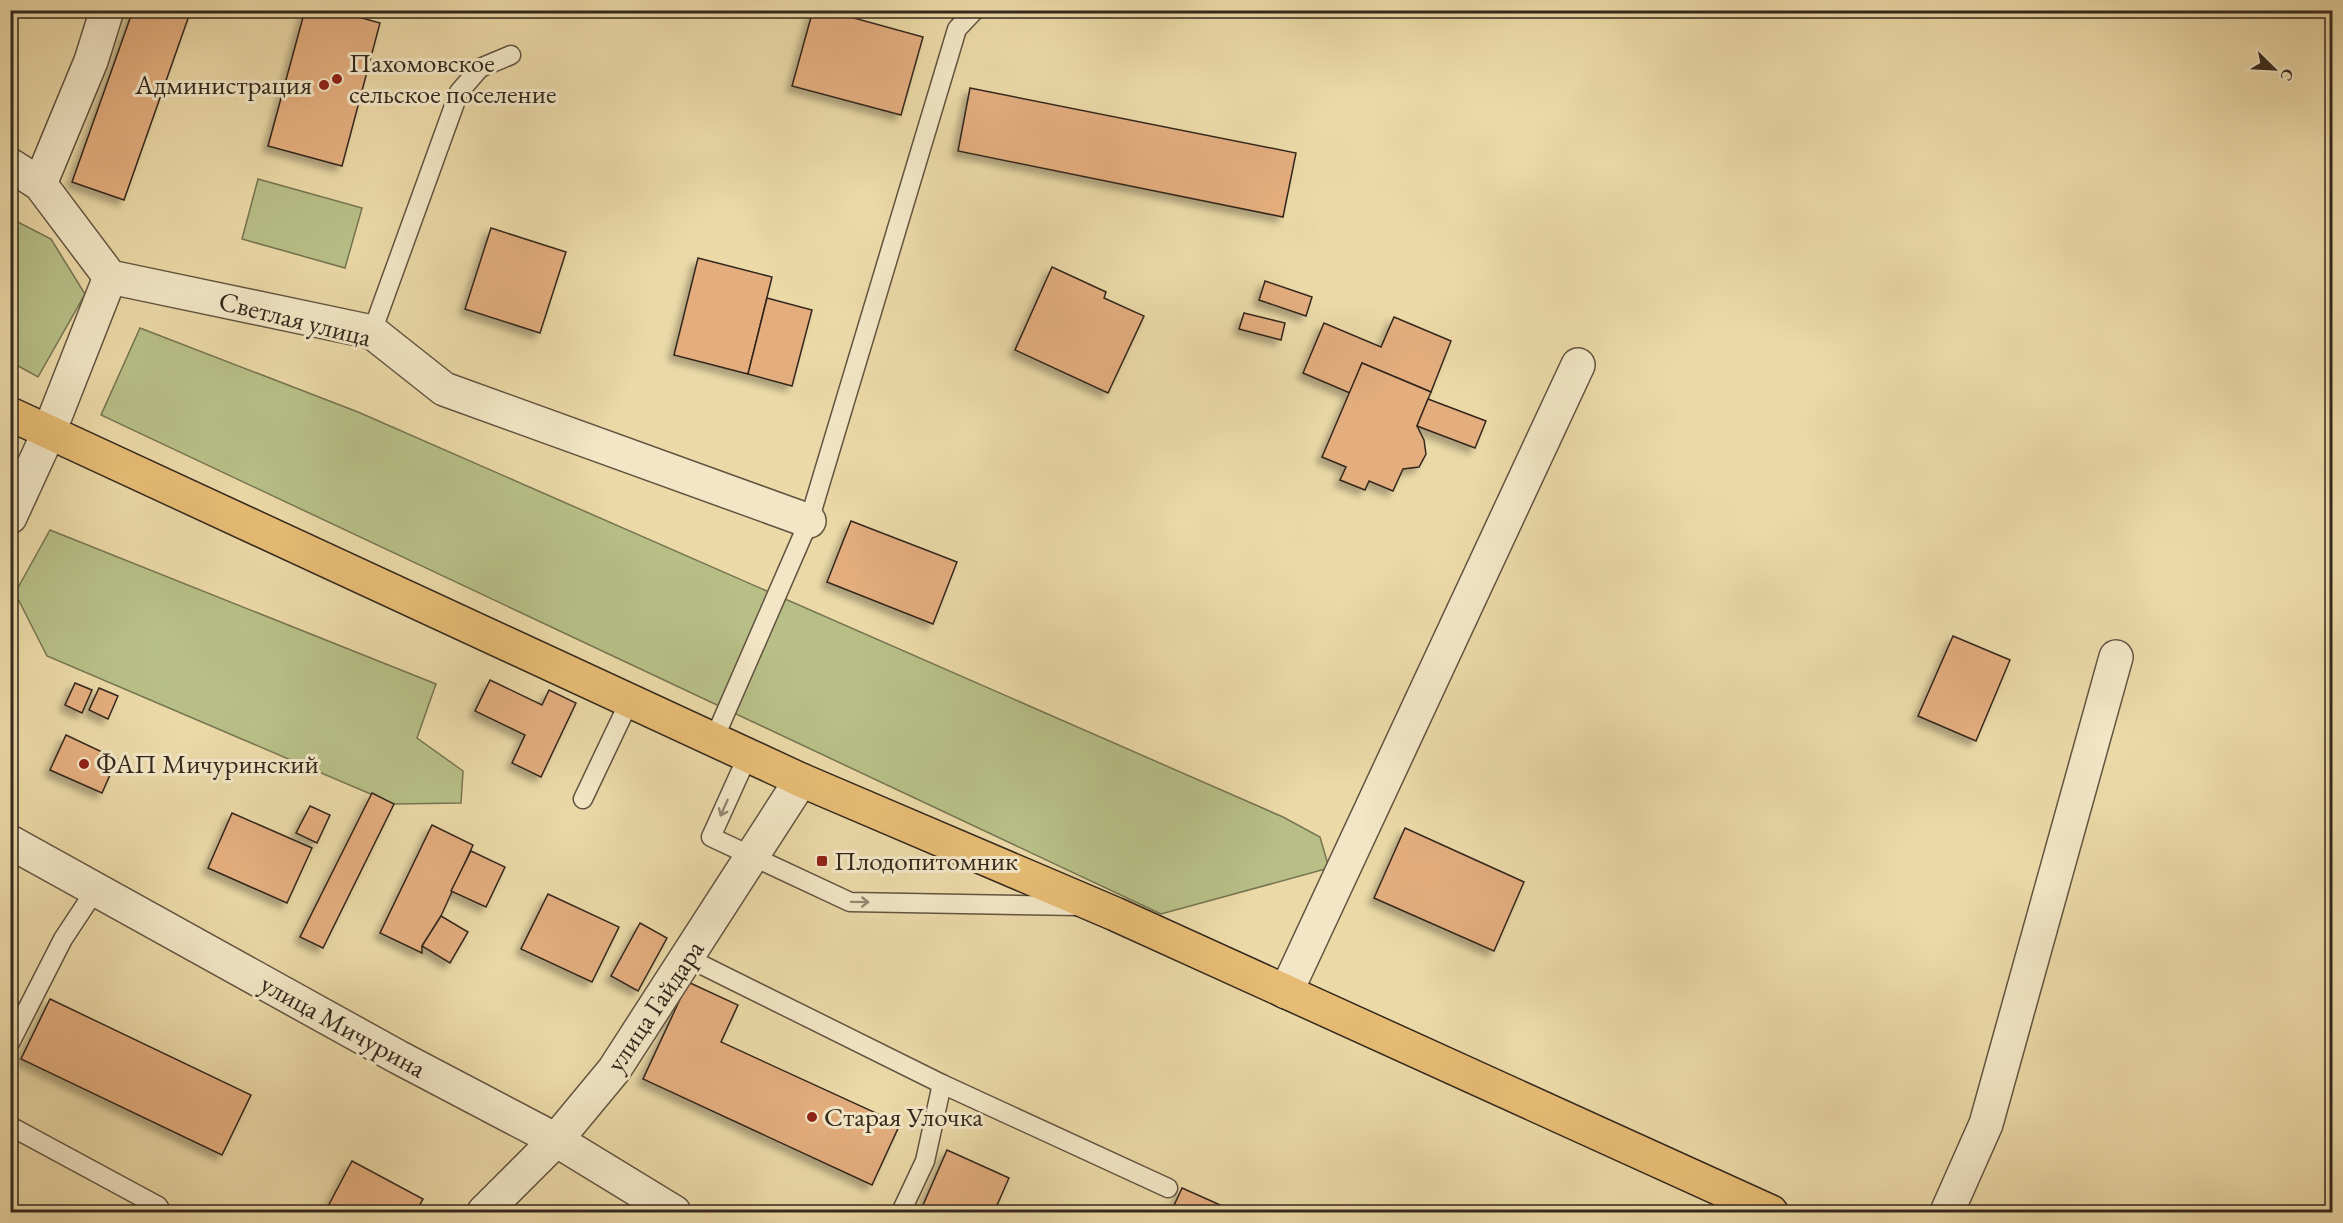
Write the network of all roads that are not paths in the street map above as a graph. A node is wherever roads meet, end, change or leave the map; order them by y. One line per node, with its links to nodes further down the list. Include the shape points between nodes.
1 (107, 10): 5 (street, via 91,61)
2 (975, 10): 12 (lane, via 957,29)
3 (511, 55): 7 (lane, via 480,68 459,92)
4 (10, 165): 5 (street)
5 (40, 184): 6 (street)
6 (110, 277): 7 (street, Светлая улица); 10 (street)
7 (372, 332): 12 (street, Светлая улица, via 444,389)
8 (1578, 365): 24 (street)
9 (10, 414): 10 (main road)
10 (49, 432): 11 (street); 14 (main road)
11 (10, 517)
12 (809, 521): 15 (lane)
13 (2116, 657): 35 (street, via 1986,1124)
14 (630, 700): 15 (main road); 18 (lane)
15 (714, 739): 16 (main road)
16 (748, 755): 17 (main road); 20 (lane, one-way to 20, via 711,837)
17 (801, 780): 20 (street, улица Гайдара); 22 (main road)
18 (584, 799)
19 (10, 842): 21 (street, улица Мичурина)
20 (752, 856): 22 (lane, one-way to 22, via 850,902); 23 (street, улица Гайдара)
21 (96, 889): 25 (lane, via 63,939); 28 (street, улица Мичурина, via 388,1052)
22 (1097, 907): 24 (main road)
23 (688, 958): 26 (lane); 28 (street, улица Гайдара, via 614,1070)
24 (1286, 992): 34 (main road)
25 (10, 1043)
26 (942, 1084): 29 (lane); 33 (lane, via 925,1161)
27 (10, 1126): 30 (lane, via 158,1206)
28 (556, 1140): 31 (street, улица Гайдара); 32 (street, улица Мичурина)
29 (1168, 1188)
30 (162, 1212)
31 (484, 1212)
32 (674, 1212)
33 (901, 1212)
34 (1771, 1212)
35 (1947, 1212)

